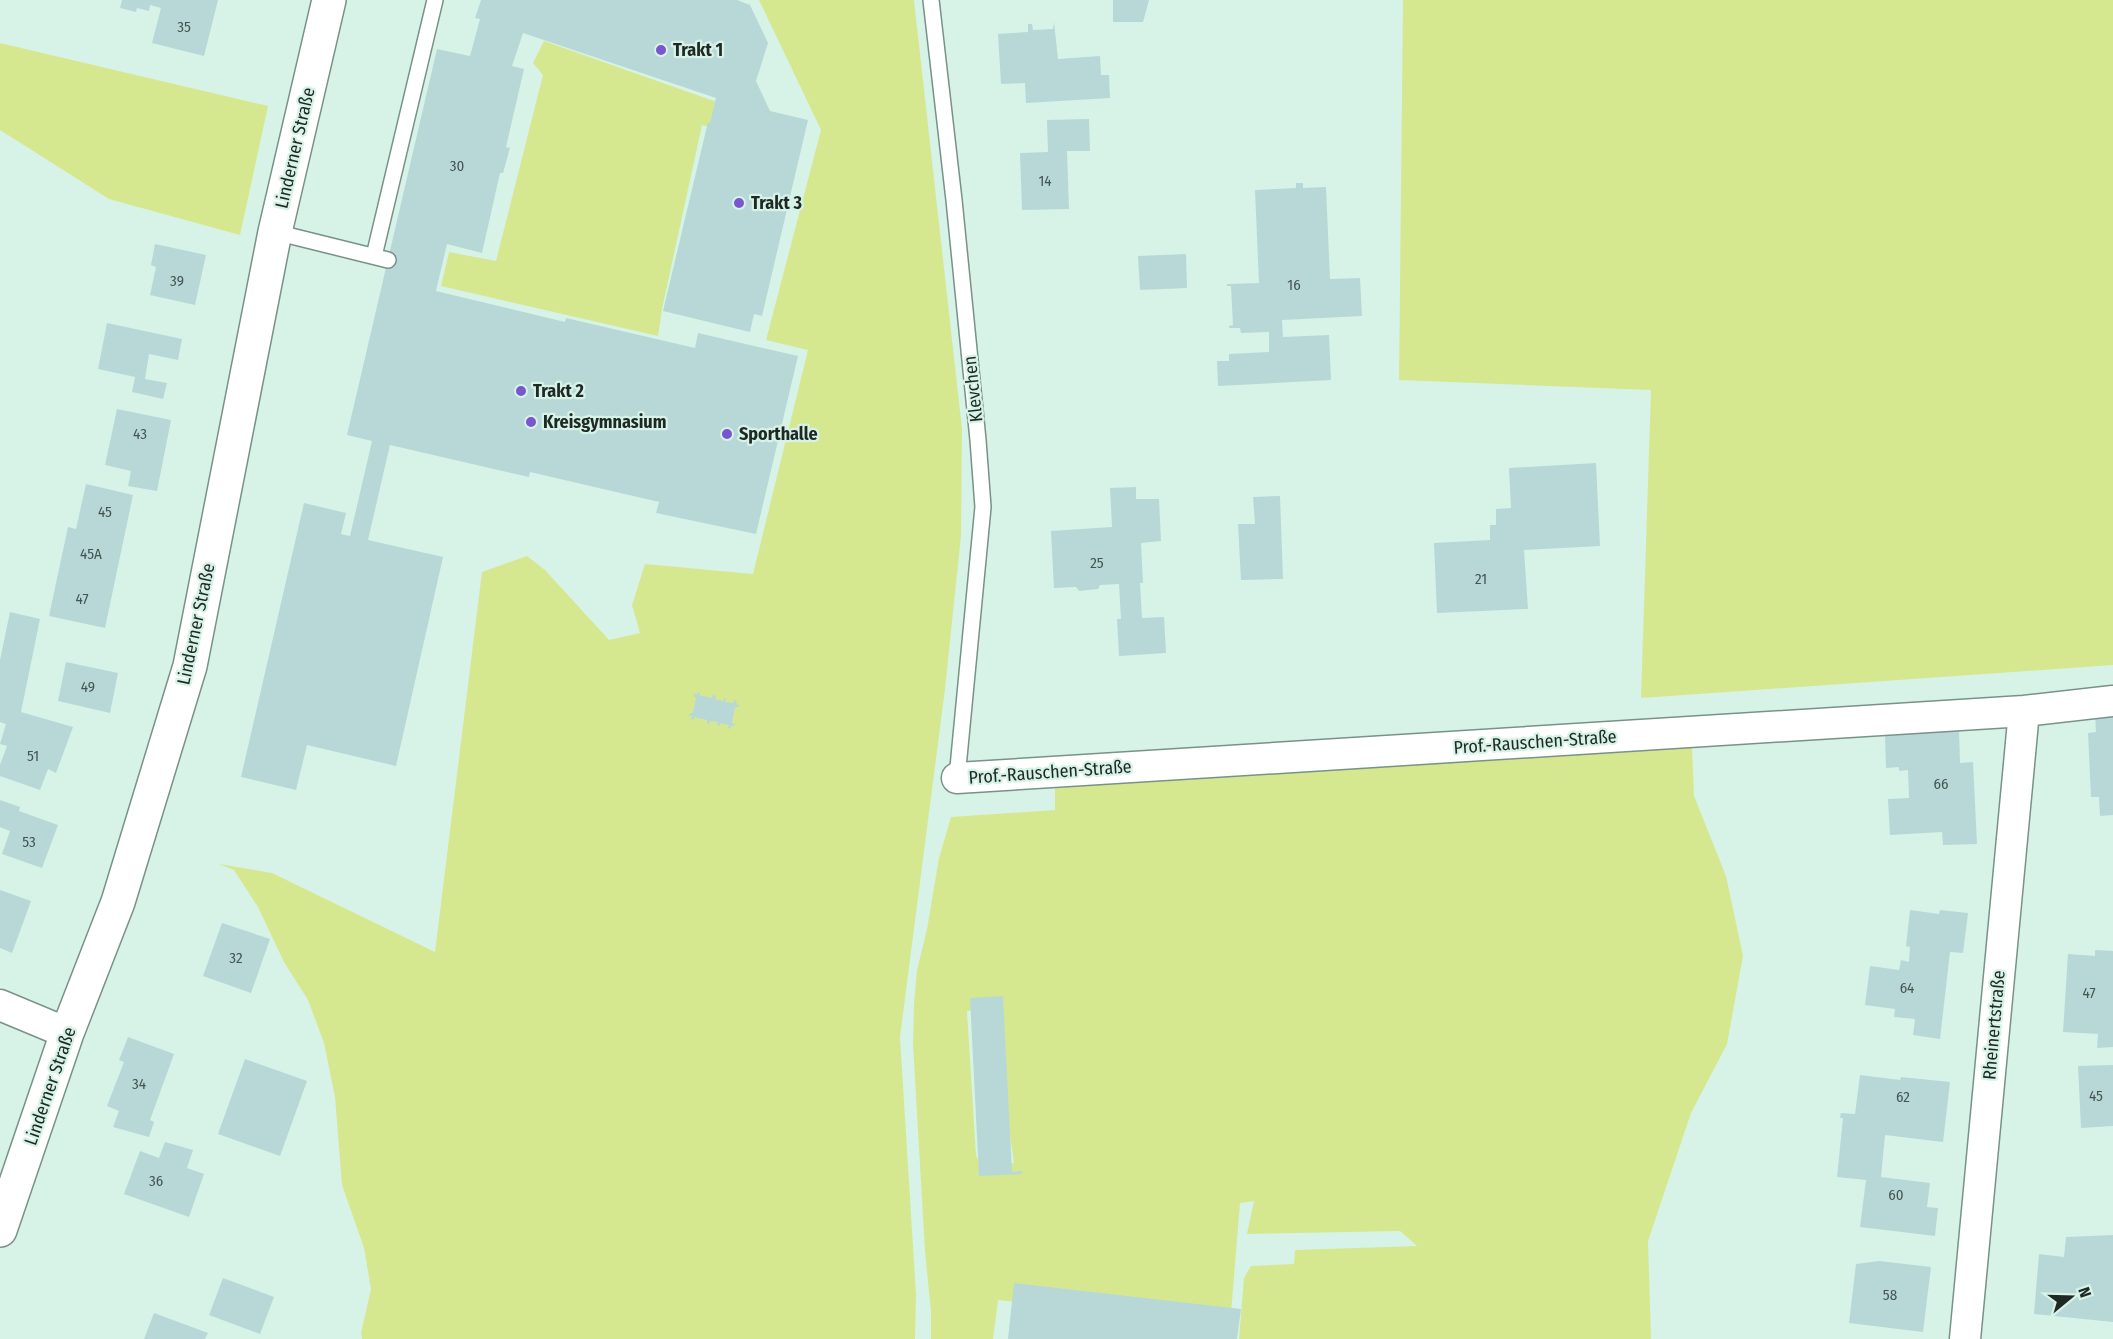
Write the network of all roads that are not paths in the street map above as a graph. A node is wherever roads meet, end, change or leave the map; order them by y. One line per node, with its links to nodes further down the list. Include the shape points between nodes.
1 (329, 0): 4 (main road, Linderner Straße)
2 (435, 0): 4 (lane, via 381,258)
3 (931, 0): 7 (lane, Klevchen, via 983,507)
4 (275, 232): 9 (main road, Linderner Straße, via 190,666 118,902)
5 (2113, 701): 6 (street, Prof.-Rauschen-Straße)
6 (2024, 711): 7 (street, Prof.-Rauschen-Straße); 11 (street, Rheinertstraße)
7 (957, 778)
8 (0, 1005): 9 (street)
9 (67, 1033): 10 (main road, Linderner Straße)
10 (0, 1230)
11 (1965, 1339)

